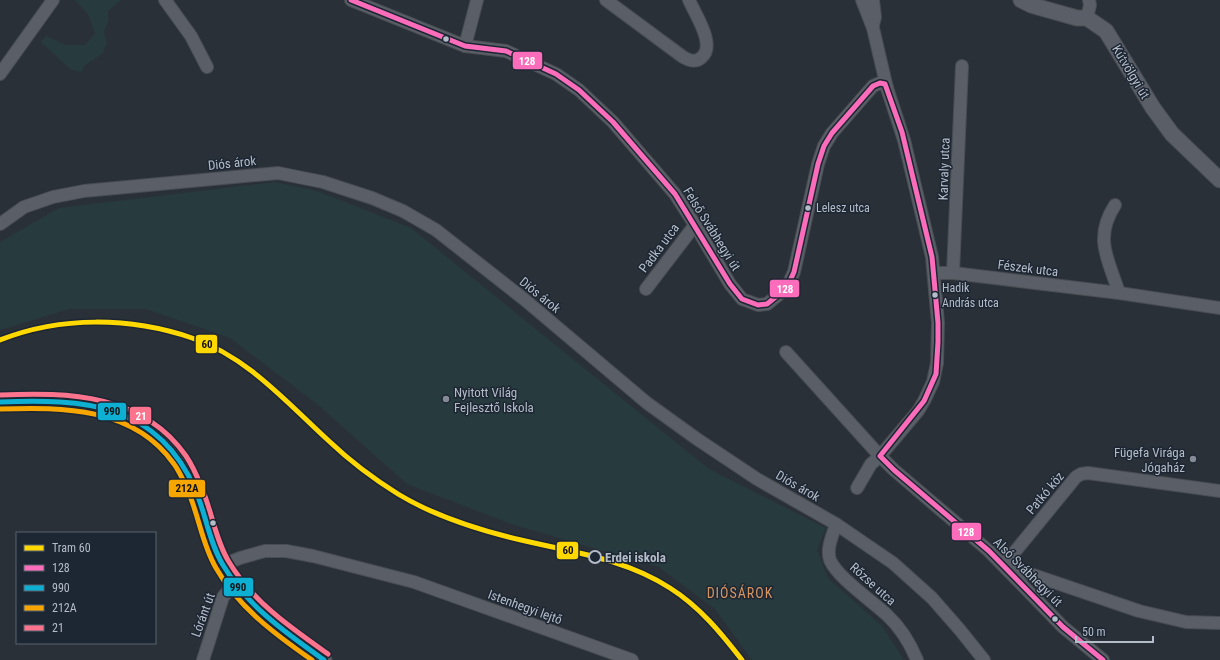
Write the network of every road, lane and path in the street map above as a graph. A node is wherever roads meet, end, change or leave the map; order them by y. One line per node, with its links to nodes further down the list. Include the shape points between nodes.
1 (54, 0): 16 (street)
2 (165, 0): 15 (street, via 191,36)
3 (351, 0): 13 (street, Felső Svábhegyi út)
4 (477, 0): 13 (street)
5 (606, 0): 6 (street, via 683,58 693,62 705,55 708,46)
6 (689, 0)
7 (862, 0): 12 (street)
8 (873, 0): 12 (street)
9 (1021, 0): 11 (street, Kútvölgyi út, via 1070,16)
10 (1088, 0): 11 (street, via 1090,5)
11 (1087, 18): 18 (street, Kútvölgyi út, via 1106,31 1172,134)
12 (873, 28): 17 (street)
13 (465, 46): 21 (street, Felső Svábhegyi út, via 506,51 556,74 579,90 612,122 675,194)
14 (962, 66): 23 (street, Karvaly utca)
15 (207, 67)
16 (0, 74)
17 (887, 88): 21 (street, Felső Svábhegyi út, via 880,83 873,86 832,133 824,146 794,272 783,291 767,304 758,305 742,299 730,284); 22 (street, via 902,132)
18 (1220, 180)
19 (1115, 205): 25 (street, via 1108,216 1103,245)
20 (0, 224): 32 (street, Diós árok, via 24,207 53,197 84,191 278,173 323,182 372,198 403,211 436,230 525,300 647,403 757,479)
21 (695, 225): 24 (street, Padka utca)
22 (934, 273): 23 (street, Fészek utca); 29 (street, via 938,323 936,374 924,402)
23 (954, 273): 25 (street, Fészek utca)
24 (646, 289)
25 (1118, 293): 26 (street, Fészek utca)
26 (1220, 308)
27 (786, 352): 29 (street, Alsó Svábhegyi út)
28 (0, 402): 33 (street, via 60,401 96,406 126,415 153,431 170,446 187,470)
29 (884, 451): 30 (street, via 871,464); 34 (street, Alsó Svábhegyi út, via 894,470)
30 (857, 488)
31 (1220, 491): 34 (street, Patkó köz, via 1088,472 1081,474)
32 (836, 524): 40 (street, Rőzse utca, via 829,547 831,560 841,574 895,624); 41 (street, Diós árok, via 893,563 932,598)
33 (223, 565): 35 (street); 39 (street, Istenhegyi lejtő, via 265,551 286,551 313,556 414,582)
34 (1004, 565): 36 (street, via 1139,611 1186,622); 42 (street, Alsó Svábhegyi út, via 1063,627)
35 (235, 583): 37 (street, Lóránt út, via 224,597); 38 (street, via 278,627)
36 (1220, 623)
37 (203, 660)
38 (324, 660)
39 (632, 660)
40 (917, 660)
41 (984, 660)
42 (1103, 660)

